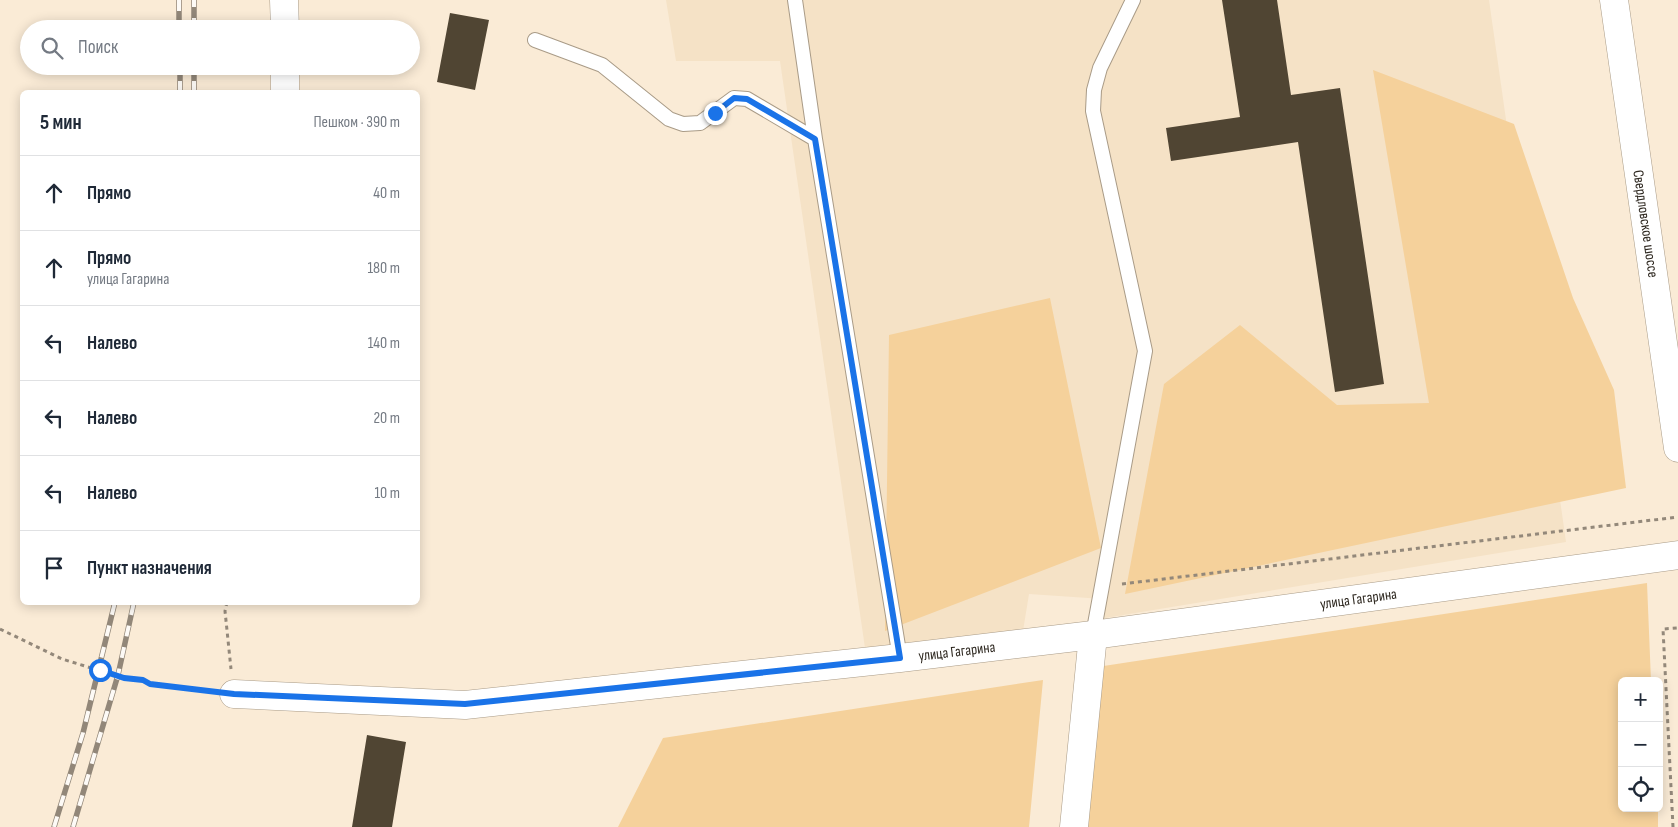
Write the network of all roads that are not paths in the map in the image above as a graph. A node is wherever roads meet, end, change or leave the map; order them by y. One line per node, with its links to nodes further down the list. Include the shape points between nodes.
1 (284, 0): 5 (street)
2 (795, 0): 9 (lane)
3 (1133, 0): 12 (lane, via 1100,68 1093,111 1145,351)
4 (1614, 0): 10 (street, Свердловское шоссе)
5 (285, 20)
6 (535, 40): 9 (lane, via 602,66 669,120 683,124 700,123 734,98 747,99)
7 (285, 75): 8 (street)
8 (285, 90)
9 (815, 139): 13 (lane)
10 (1678, 448)
11 (1678, 555): 12 (street, улица Гагарина)
12 (1092, 635): 13 (street, улица Гагарина); 15 (street)
13 (900, 658): 14 (street, улица Гагарина, via 465,704)
14 (234, 694)
15 (1074, 827)

